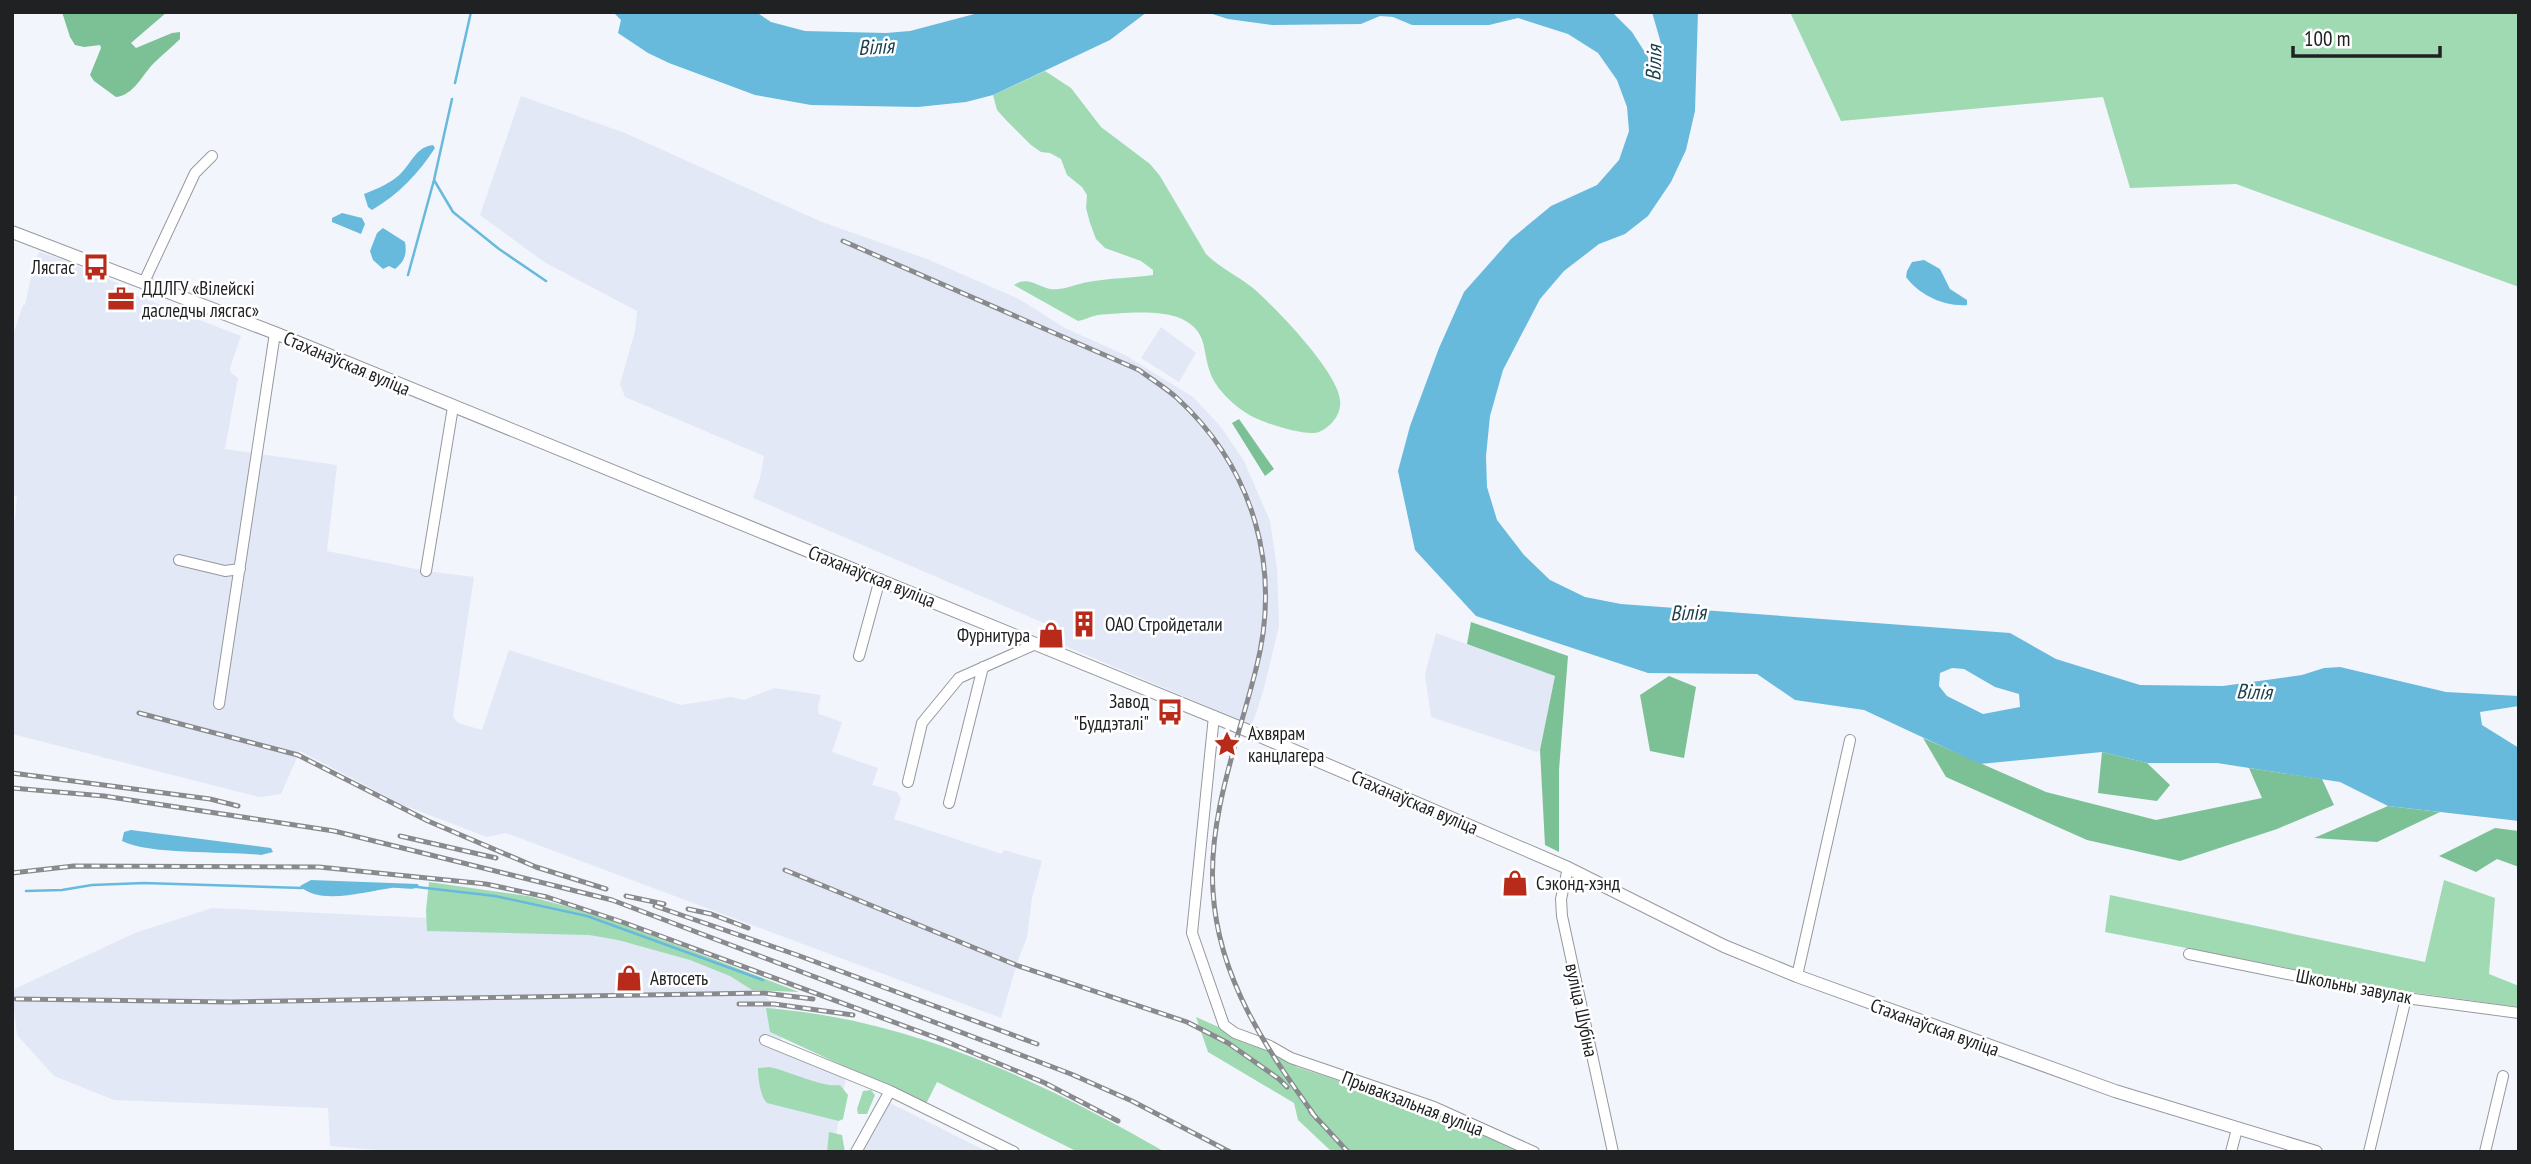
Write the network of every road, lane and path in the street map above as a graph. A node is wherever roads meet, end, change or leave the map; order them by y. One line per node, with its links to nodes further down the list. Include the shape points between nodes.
1 (212, 156): 3 (street, via 195,173)
2 (12, 232): 3 (street, Стаханаўская вуліца)
3 (144, 282): 4 (street, Стаханаўская вуліца)
4 (275, 333): 5 (street, Стаханаўская вуліца); 7 (street)
5 (453, 407): 8 (street); 9 (street, Стаханаўская вуліца)
6 (179, 560): 7 (street, via 225,571)
7 (240, 569): 13 (street)
8 (426, 571)
9 (880, 579): 10 (street, Стаханаўская вуліца); 11 (street)
10 (1038, 643): 12 (street); 14 (street, Стаханаўская вуліца)
11 (859, 656)
12 (983, 667): 16 (street, via 959,678 922,723); 17 (street)
13 (219, 704)
14 (1214, 716): 18 (street, Стаханаўская вуліца); 29 (street, Прывакзальная вуліца, via 1192,933 1224,1025 1291,1058 1434,1107)
15 (1850, 740): 20 (street)
16 (908, 782)
17 (949, 803)
18 (1568, 868): 20 (street, Стаханаўская вуліца, via 1724,946); 30 (street, вуліца Шубіна, via 1560,899 1562,916)
19 (2189, 954): 21 (street, Школьны завулак)
20 (1797, 976): 26 (street, Стаханаўская вуліца, via 2115,1091)
21 (2406, 998): 22 (street, Школьны завулак); 33 (street)
22 (2519, 1013)
23 (765, 1040): 25 (street)
24 (2503, 1076): 34 (street)
25 (890, 1091): 27 (street); 28 (street)
26 (2237, 1129): 31 (street); 32 (street, Стаханаўская вуліца)
27 (856, 1152)
28 (1014, 1152)
29 (1534, 1152)
30 (1613, 1152)
31 (2231, 1152)
32 (2316, 1152)
33 (2369, 1152)
34 (2485, 1152)

